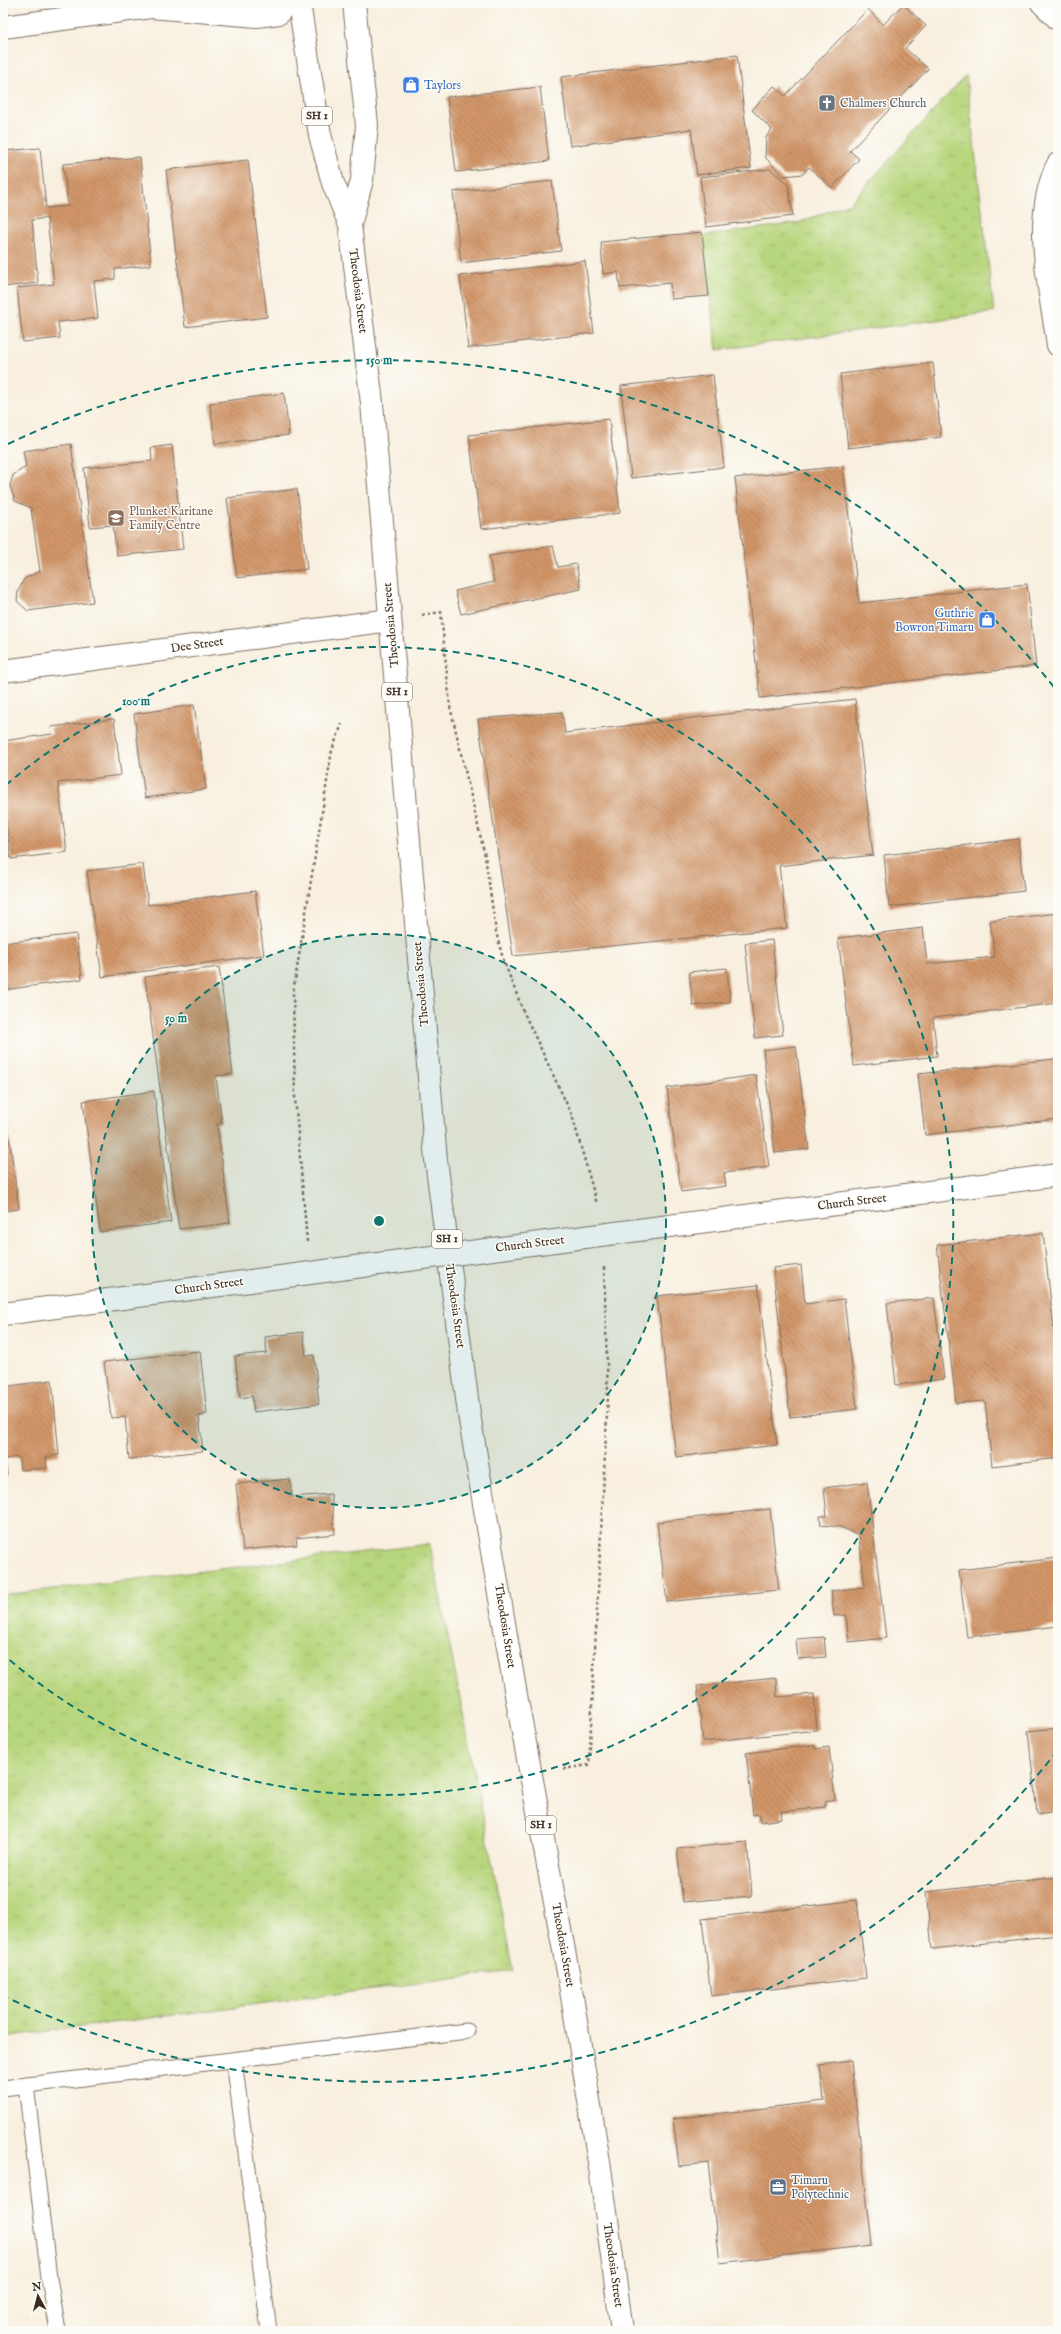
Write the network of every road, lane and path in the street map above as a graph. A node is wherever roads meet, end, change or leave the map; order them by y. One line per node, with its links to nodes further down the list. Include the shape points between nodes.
1 (285, 3): 5 (main road, via 279,13 257,16)
2 (299, 3): 9 (main road, Theodosia Street / SH 1, via 320,135 333,183)
3 (354, 3): 9 (main road, Theodosia Street / SH 1, via 367,125 362,180)
4 (1042, 3): 6 (main road)
5 (153, 4): 7 (main road)
6 (1058, 20)
7 (3, 27)
8 (1058, 164): 10 (main road, via 1046,197 1044,223)
9 (350, 225): 11 (main road, Theodosia Street / SH 1, via 372,403)
10 (1058, 344)
11 (390, 620): 12 (main road, Dee Street); 15 (path, via 440,612 450,706 485,856 496,932 503,959 524,1013 572,1115); 18 (main road, Theodosia Street / SH 1, via 436,1160 470,1414)
12 (3, 671)
13 (342, 724): 16 (path, via 332,750 293,993 295,1097 303,1212)
14 (1058, 1176): 15 (main road, Church Street)
15 (604, 1235): 16 (main road, Church Street, bridge); 18 (path, via 608,1396 589,1765)
16 (311, 1273): 17 (main road, Church Street)
17 (3, 1314)
18 (532, 1776): 25 (main road, Theodosia Street / SH 1, via 572,1995 600,2168)
19 (467, 2031): 20 (lane)
20 (234, 2060): 21 (lane); 24 (lane)
21 (26, 2085): 22 (lane); 23 (lane, via 49,2278)
22 (3, 2088)
23 (58, 2331)
24 (269, 2331)
25 (622, 2331)

